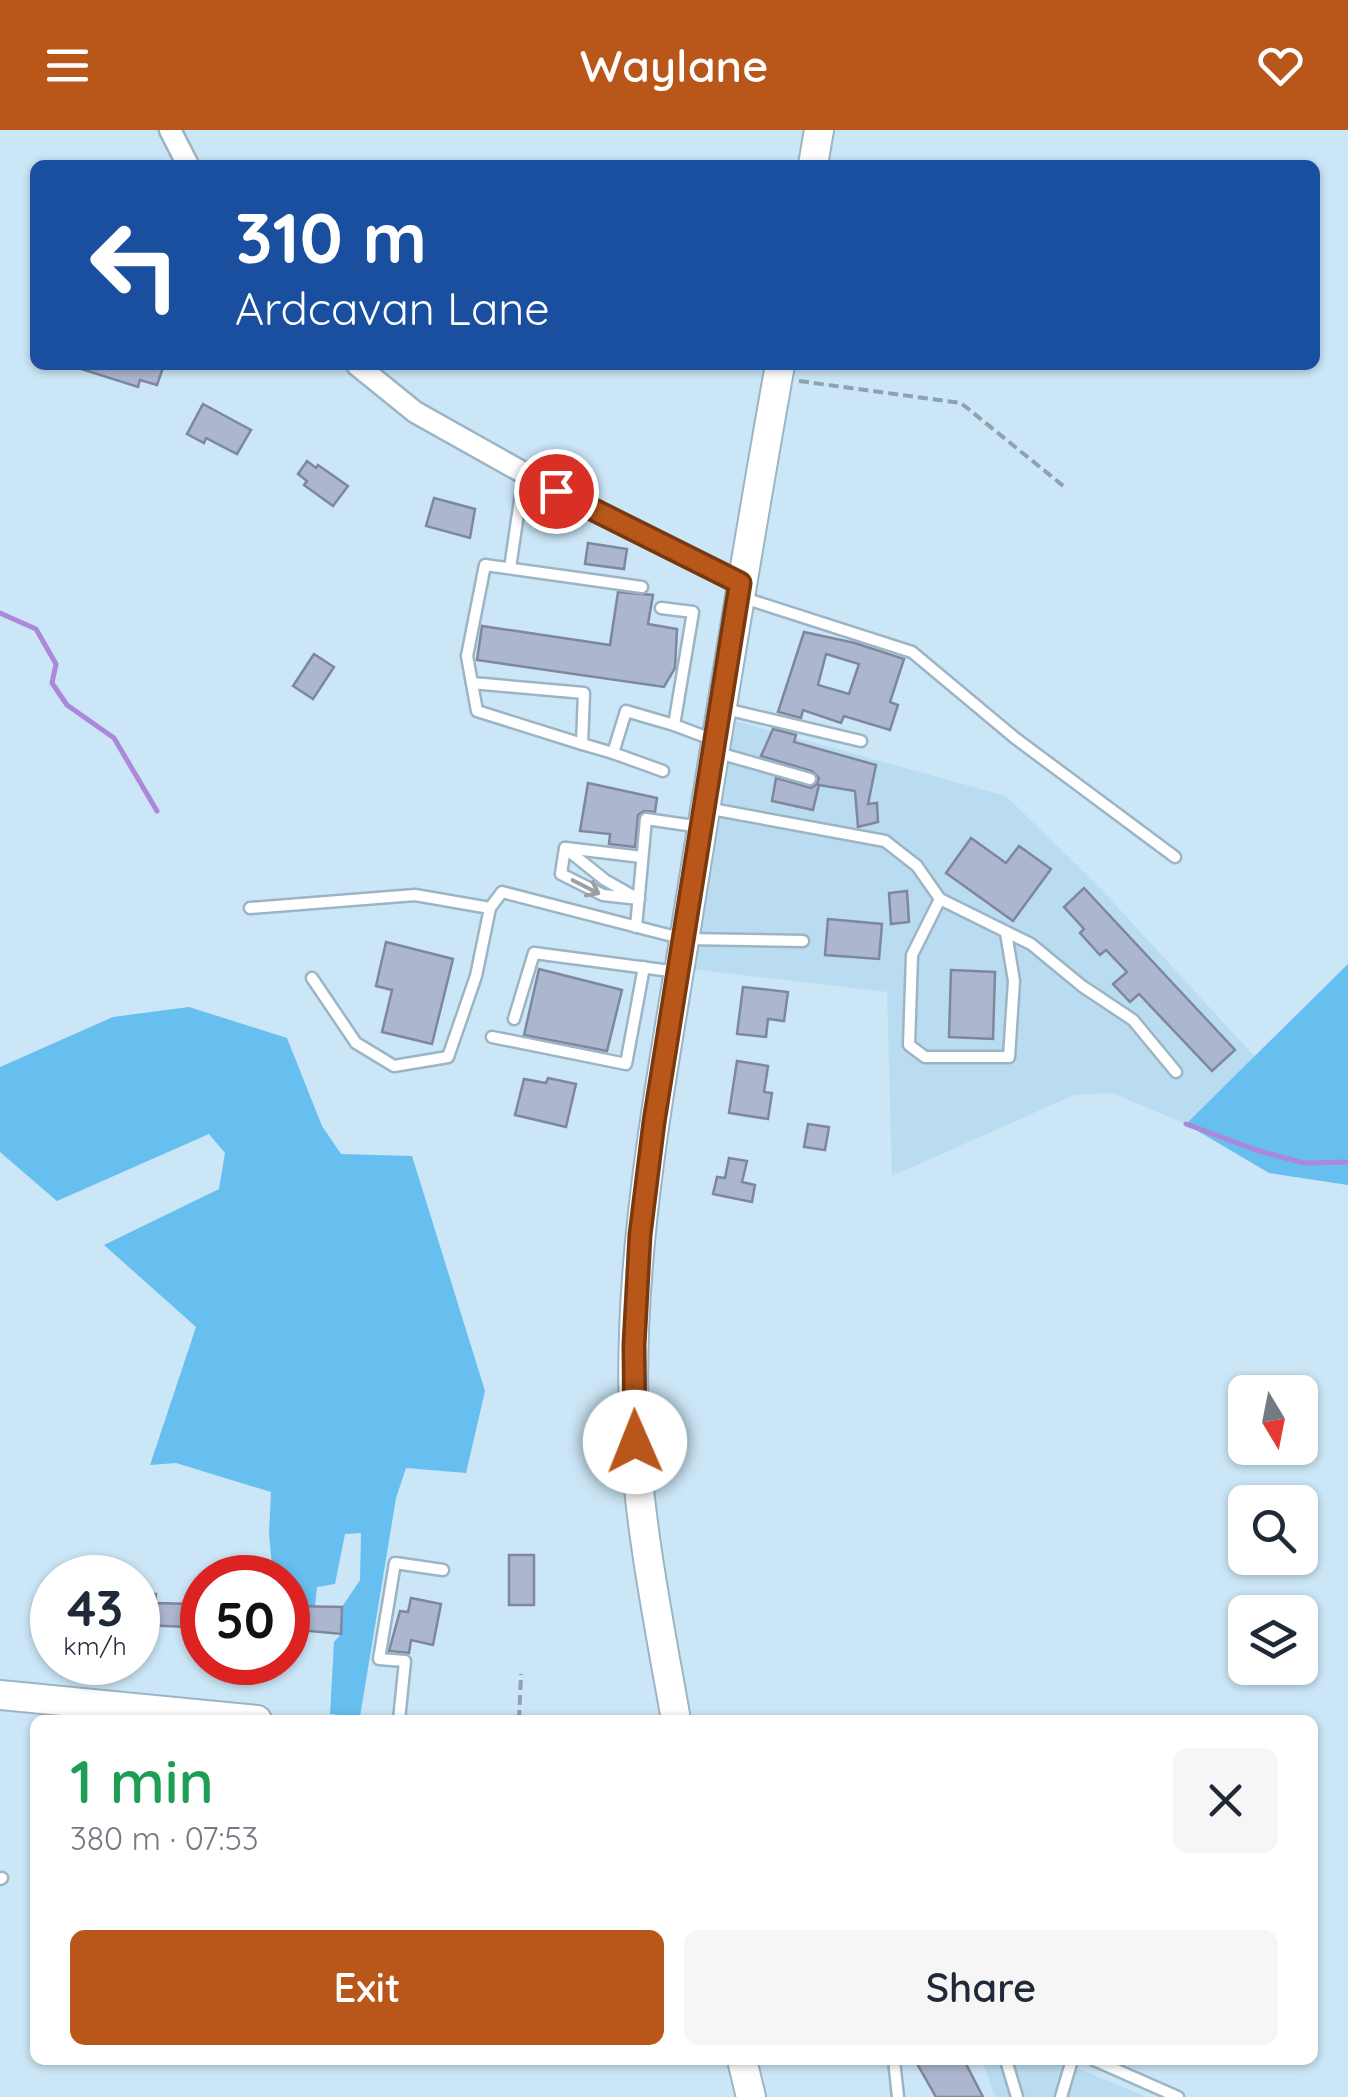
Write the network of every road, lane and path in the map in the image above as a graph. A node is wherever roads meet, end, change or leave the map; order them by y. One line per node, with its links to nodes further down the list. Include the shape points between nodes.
1 (170, 130): 3 (street)
2 (819, 130): 4 (main road)
3 (185, 160)
4 (814, 160)
5 (363, 370): 7 (street, via 415,412)
6 (778, 372): 8 (path, via 961,403); 11 (main road)
7 (524, 473): 9 (lane); 11 (street)
8 (1067, 490)
9 (510, 568): 10 (lane); 13 (lane, via 485,565 467,656)
10 (642, 587)
11 (739, 589): 14 (main road); 25 (lane, via 912,652)
12 (661, 608): 15 (lane, via 693,612)
13 (472, 682): 17 (lane, via 477,711); 17 (lane, via 584,693)
14 (720, 708): 16 (lane); 18 (main road)
15 (674, 725): 18 (lane); 19 (lane, via 626,710)
16 (860, 741)
17 (582, 744): 19 (lane)
18 (714, 746): 21 (lane); 22 (main road)
19 (612, 753): 20 (lane)
20 (663, 771)
21 (810, 779)
22 (703, 817): 24 (lane, via 646,819); 27 (lane, via 885,841 917,866); 32 (main road)
23 (565, 848): 24 (lane); 26 (lane); 26 (lane, one-way to 26, via 561,874 602,896)
24 (642, 857): 26 (lane)
25 (1175, 857)
26 (639, 899): 30 (lane)
27 (940, 899): 31 (lane); 31 (lane, via 912,956 909,1045 925,1057 1009,1057 1014,981)
28 (250, 908): 29 (lane, via 415,895)
29 (490, 908): 30 (lane, via 502,892); 36 (lane, via 448,1057 394,1066 356,1043)
30 (636, 927): 32 (lane)
31 (1006, 933): 39 (lane, via 1133,1020)
32 (684, 939): 33 (lane); 35 (main road)
33 (803, 941)
34 (644, 967): 35 (lane); 37 (lane, via 534,952); 38 (lane, via 626,1064)
35 (678, 972): 46 (main road, via 636,1262 634,1345 639,1483)
36 (312, 978)
37 (514, 1019)
38 (492, 1037)
39 (1176, 1072)
40 (444, 1570): 44 (lane, via 395,1563 379,1659 405,1661)
41 (521, 1674): 45 (path)
42 (0, 1695): 43 (main road)
43 (206, 1715)
44 (400, 1715)
45 (519, 1715)
46 (675, 1715)
47 (743, 2065): 52 (main road)
48 (895, 2065): 53 (lane)
49 (1007, 2065): 54 (lane)
50 (1070, 2065): 55 (lane)
51 (1105, 2065): 56 (lane)
52 (751, 2097)
53 (898, 2097)
54 (1017, 2097)
55 (1060, 2097)
56 (1178, 2097)

